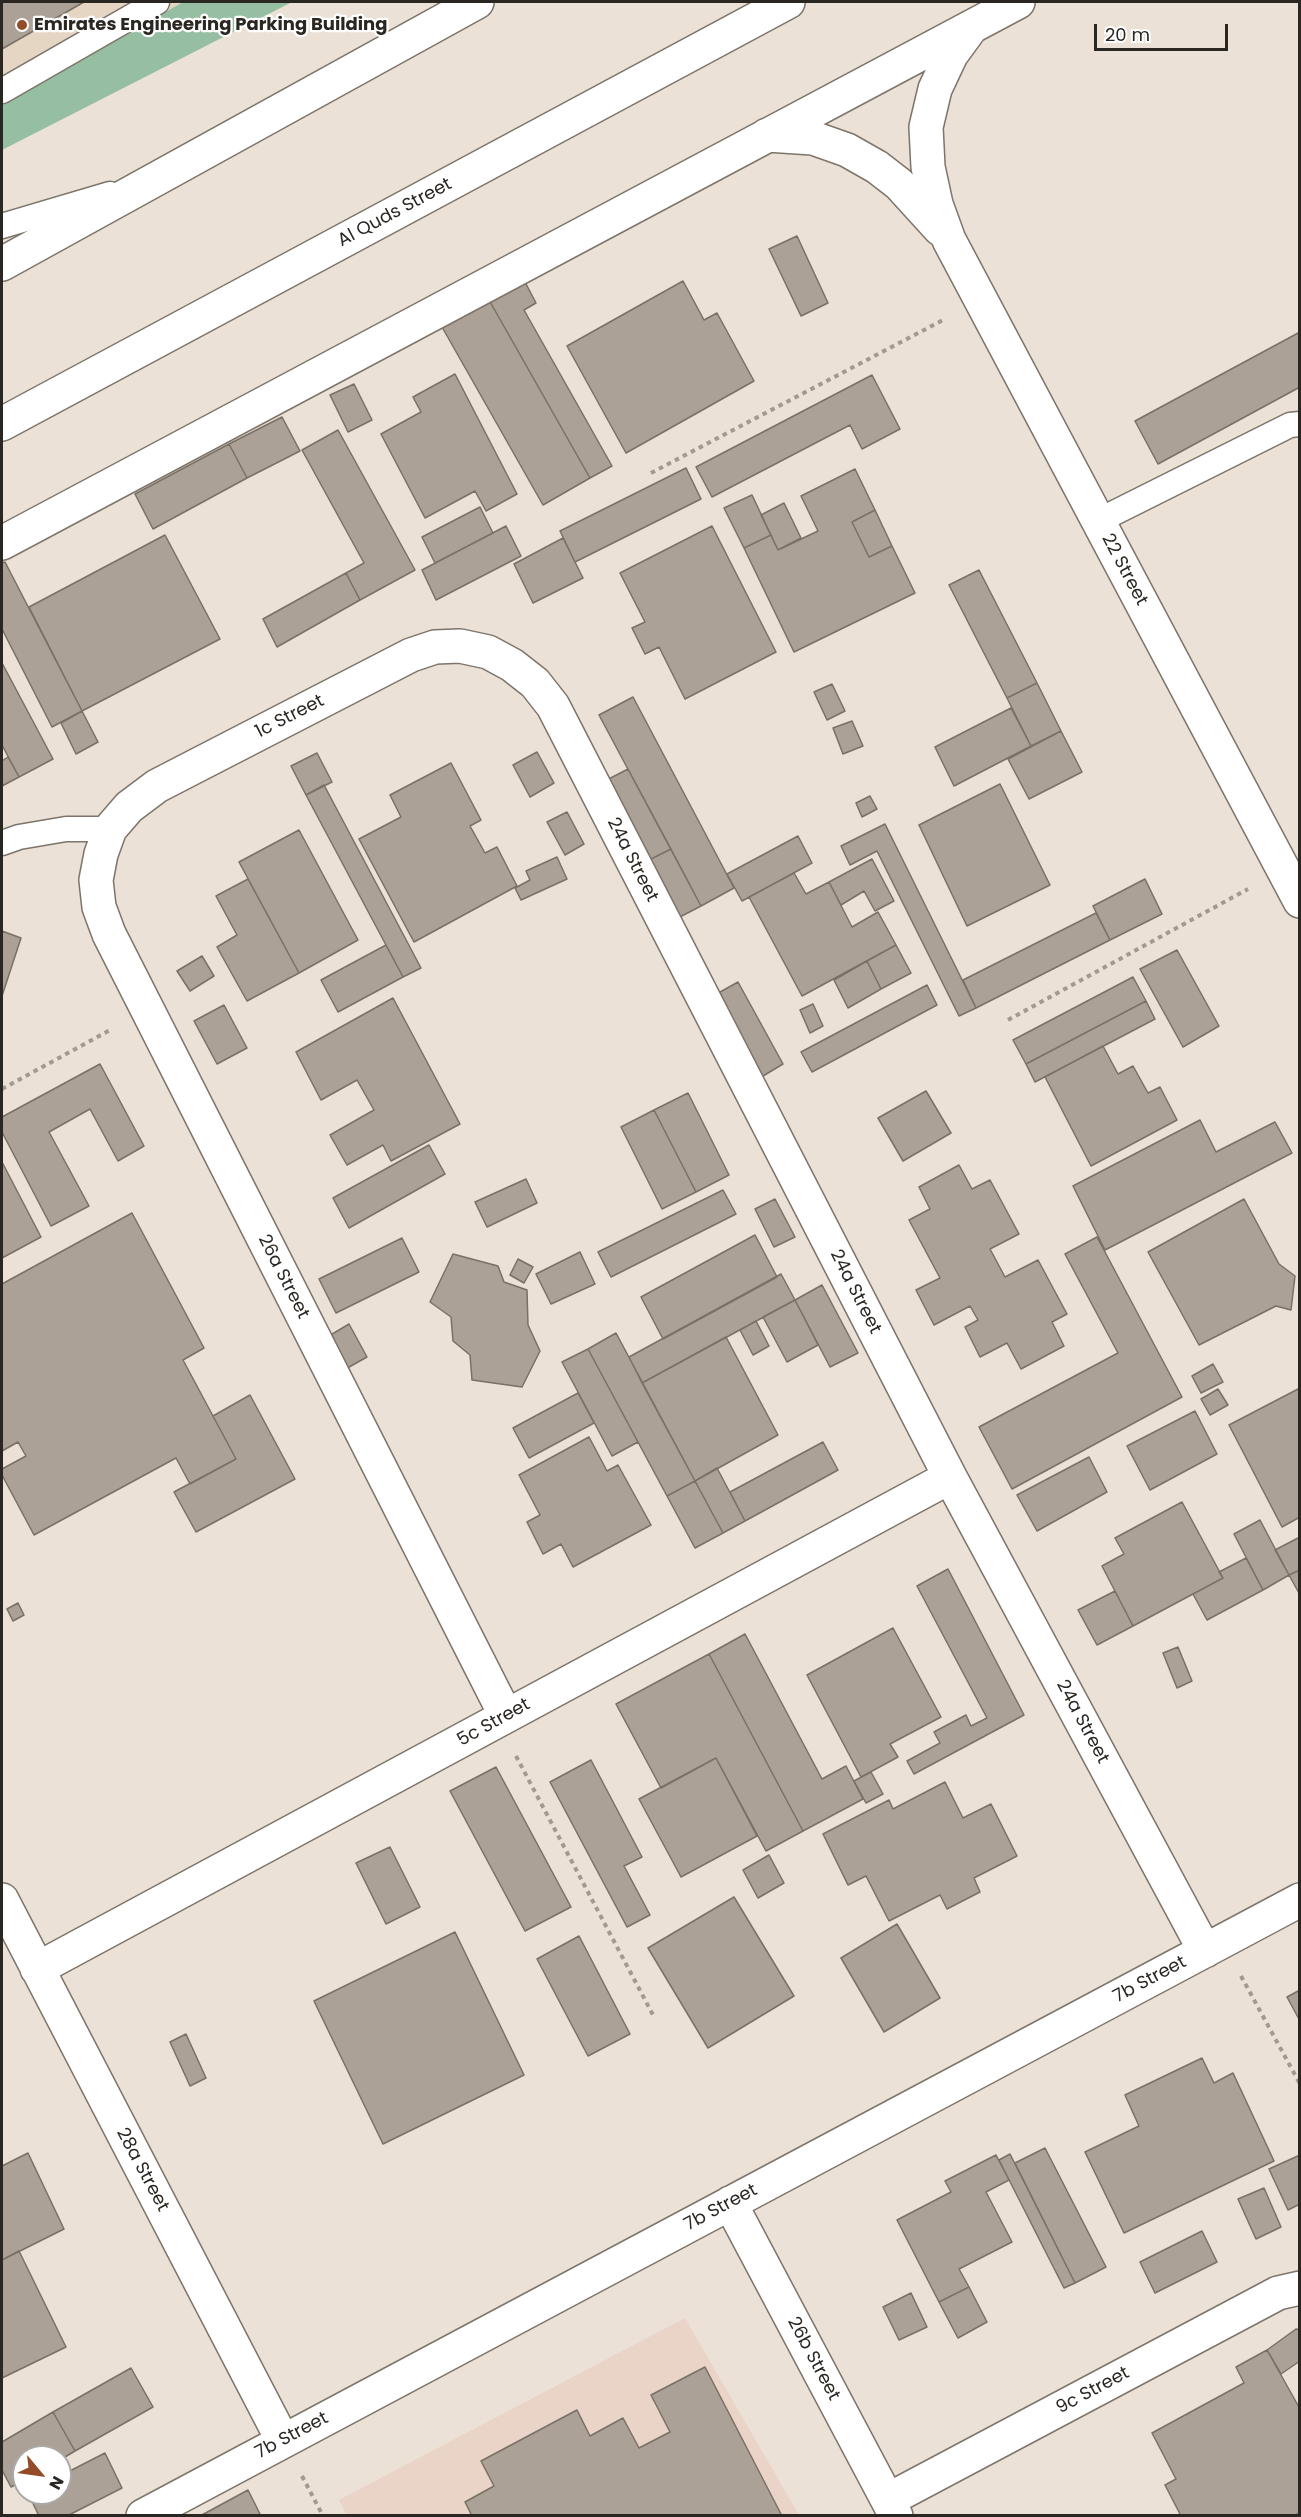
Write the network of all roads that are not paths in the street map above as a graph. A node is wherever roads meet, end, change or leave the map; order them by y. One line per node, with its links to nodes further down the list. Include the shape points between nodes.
1 (157, 2): 6 (lane)
2 (477, 2): 8 (street)
3 (788, 2): 12 (street, Al Quds Street)
4 (1018, 2): 5 (street)
5 (972, 26): 7 (street); 10 (street, 22 Street, via 951,55 935,89 926,127 928,167)
6 (2, 91)
7 (767, 135): 10 (street, 22 Street, via 813,138 867,161 899,184); 15 (street)
8 (155, 180): 9 (lane); 11 (street)
9 (2, 226)
10 (949, 240): 14 (street, 22 Street)
11 (2, 264)
12 (2, 424)
13 (1299, 424): 14 (lane, via 1290,425)
14 (1098, 521): 19 (street, 22 Street)
15 (2, 543)
16 (488, 652): 17 (street, 1c Street, via 460,646 435,647 411,655 157,786 129,807); 20 (street, 24a Street, via 535,683 553,706)
17 (110, 829): 18 (lane, via 66,829); 21 (street, 26a Street, via 96,880 99,907 109,934)
18 (2, 843)
19 (1299, 901)
20 (950, 1477): 21 (street, 5c Street); 24 (street, 24a Street)
21 (502, 1718): 25 (street, 5c Street)
22 (2, 1900): 25 (street, 28a Street)
23 (1299, 1900): 24 (street, 7b Street)
24 (1214, 1946): 26 (street, 7b Street)
25 (38, 1969): 28 (street, 28a Street)
26 (730, 2203): 28 (street, 7b Street); 29 (street, 26b Street)
27 (1299, 2288): 29 (street, 9c Street, via 1278,2293)
28 (283, 2441): 30 (street, 7b Street)
29 (892, 2508)
30 (143, 2516)

